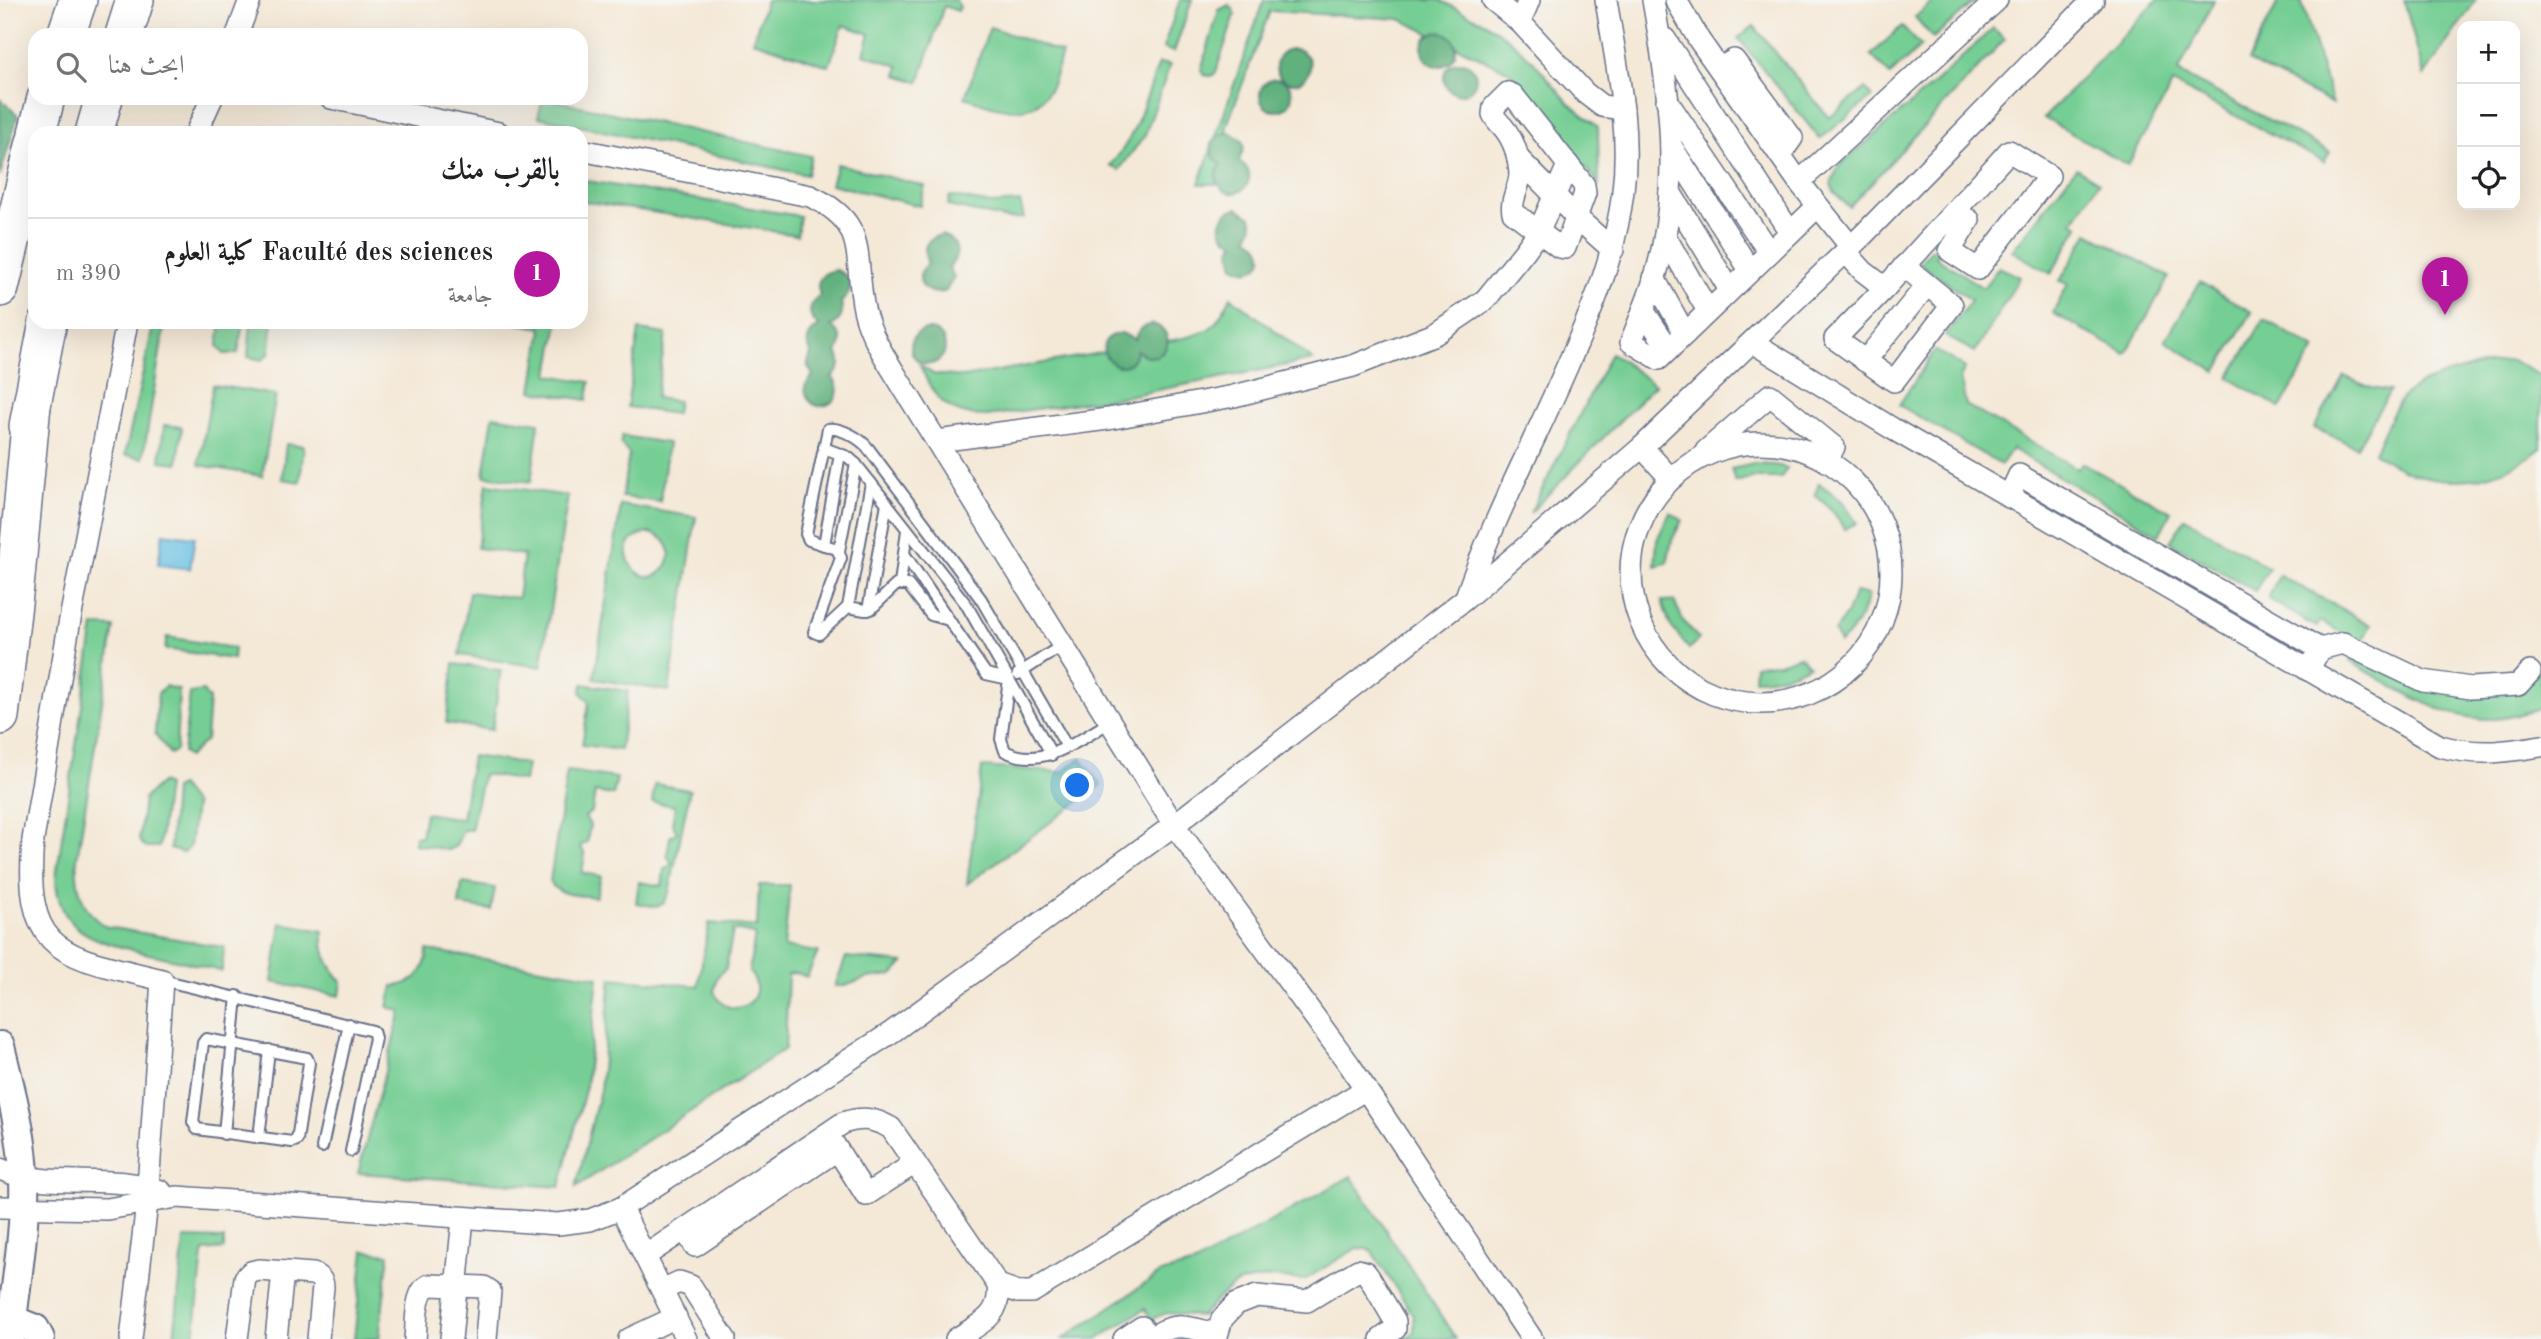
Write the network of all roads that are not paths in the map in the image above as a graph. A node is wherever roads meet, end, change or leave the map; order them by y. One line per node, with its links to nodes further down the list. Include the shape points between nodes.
1 (78, 0): 12 (highway)
2 (135, 0): 13 (highway)
3 (250, 0): 14 (street)
4 (1493, 0): 11 (street)
5 (1529, 0): 11 (street)
6 (1606, 0): 21 (street)
7 (1653, 0): 15 (street)
8 (1676, 0): 31 (street, via 1720,68 1734,60 1793,138 1780,155)
9 (1997, 0): 31 (street)
10 (2093, 0): 40 (street)
11 (1520, 22): 21 (street, via 1585,93 1602,106)
12 (68, 28)
13 (126, 28)
14 (240, 28)
15 (1658, 28): 16 (street); 38 (street)
16 (1666, 99): 26 (street); 42 (street)
17 (44, 105): 22 (highway)
18 (102, 105): 23 (highway)
19 (209, 105): 24 (street)
20 (365, 105): 25 (street)
21 (1623, 109): 41 (street, via 1623,190)
22 (39, 126)
23 (96, 126)
24 (199, 126)
25 (465, 126)
26 (1671, 146): 32 (street); 44 (street)
27 (588, 151): 57 (street, via 810,196 841,214 853,236 871,329)
28 (1518, 158): 29 (street, via 1493,114 1508,93); 33 (street); 37 (street, via 1520,175 1513,212)
29 (1568, 165): 33 (street); 36 (street, via 1585,190)
30 (28, 171): 47 (highway)
31 (1799, 183): 34 (street)
32 (1670, 192): 39 (street); 49 (street)
33 (1555, 197): 36 (street); 37 (street)
34 (1818, 206): 38 (street); 40 (street)
35 (1954, 212): 35 (street, via 1969,220 1950,251 1978,269 2049,176 2009,151); 43 (street)
36 (1577, 218): 37 (street, via 1565,248); 41 (street)
37 (1539, 231): 57 (street, via 1485,300 1435,334 1353,366 1146,412)
38 (1790, 232): 42 (street)
39 (1665, 236): 45 (street); 50 (street)
40 (1848, 249): 48 (street, via 1863,271); 54 (street)
41 (1613, 250): 74 (street, via 1599,294 1484,546)
42 (1769, 252): 44 (street)
43 (1904, 266): 46 (street); 48 (street)
44 (1750, 270): 49 (street)
45 (1654, 278): 53 (street); 53 (street, via 1643,310 1669,349)
46 (1927, 285): 55 (street); 55 (street, via 1952,305 1894,382)
47 (0, 288)
48 (1885, 288): 55 (street, via 1835,339)
49 (1730, 290): 50 (street)
50 (1708, 311): 53 (street)
51 (47, 329): 56 (highway)
52 (126, 329): 90 (street, via 38,809 31,892 40,926 61,950)
53 (1685, 334)
54 (1752, 342): 58 (street); 66 (street)
55 (1865, 361)
56 (32, 404): 72 (highway); 84 (highway)
57 (937, 441): 78 (street)
58 (1643, 447): 64 (street); 74 (street)
59 (824, 448): 60 (lane); 69 (lane, via 806,534 809,540); 81 (lane, via 832,428 864,443 981,599)
60 (840, 454): 63 (lane); 69 (lane)
61 (1696, 460): 62 (street, via 1735,445 1767,443 1798,448); 62 (street, via 1770,395 1834,447); 64 (street)
62 (1827, 461): 64 (street, via 1859,488 1881,523 1891,564 1890,595 1876,634 1851,667 1816,691 1776,702 1734,701 1695,686 1662,659 1644,633 1632,593 1632,551 1645,512)
63 (856, 464): 65 (lane); 70 (lane)
64 (1671, 479)
65 (871, 483): 67 (lane); 75 (lane)
66 (2009, 497): 79 (street, via 2019,475); 80 (street)
67 (887, 503): 68 (lane); 76 (lane)
68 (907, 530): 71 (lane); 83 (lane, via 966,604)
69 (824, 545): 70 (lane)
70 (839, 551): 75 (lane, via 841,558 814,632 818,634)
71 (905, 555): 73 (lane); 77 (lane)
72 (0, 575)
73 (900, 584): 76 (lane); 77 (lane, via 908,585 932,616)
74 (1465, 598): 89 (street)
75 (848, 607): 76 (lane)
76 (868, 610)
77 (949, 620): 83 (lane, via 985,674)
78 (1063, 645): 81 (lane); 85 (street)
79 (2319, 649): 80 (street); 82 (street, via 2343,643 2423,681 2471,688 2518,685)
80 (2308, 670): 86 (street, via 2440,746 2466,753)
81 (1023, 671): 83 (lane); 87 (lane)
82 (2530, 672)
83 (1009, 679): 88 (lane); 88 (lane, via 1002,739 1005,751)
84 (0, 716)
85 (1110, 722): 87 (lane); 89 (street)
86 (2541, 746)
87 (1067, 747): 88 (lane)
88 (1052, 755)
89 (1174, 825): 96 (street); 106 (street, via 892,1032)
90 (162, 980): 91 (lane); 104 (street)
91 (237, 996): 92 (lane); 93 (lane)
92 (349, 1024): 100 (lane); 101 (lane, via 375,1034)
93 (233, 1043): 95 (lane); 97 (lane); 97 (lane, via 204,1041 193,1122 200,1131)
94 (0, 1046): 103 (main road, via 18,1128)
95 (269, 1050): 98 (lane); 98 (lane, via 306,1057 309,1063 297,1140)
96 (1366, 1089): 113 (street); 132 (street)
97 (224, 1134): 98 (lane)
98 (260, 1138)
99 (832, 1142): 102 (street, via 843,1123 875,1119 891,1128); 102 (street, via 866,1195); 108 (street)
100 (322, 1147)
101 (351, 1151)
102 (915, 1163): 110 (street)
103 (12, 1173): 104 (street, via 94,1180); 105 (main road)
104 (147, 1195): 105 (street, via 107,1209); 107 (street); 119 (street)
105 (12, 1207): 116 (main road)
106 (621, 1208): 107 (street, via 590,1220 558,1224); 108 (street)
107 (463, 1218): 111 (street)
108 (645, 1256): 112 (street)
109 (283, 1272): 120 (street, via 260,1270 245,1278); 121 (street); 122 (street, via 313,1274 323,1281)
110 (998, 1285): 113 (street); 115 (street, via 996,1309)
111 (457, 1287): 123 (street, via 429,1285 421,1290); 124 (street); 125 (street, via 490,1291)
112 (662, 1290): 114 (street); 128 (street, via 679,1282 691,1286)
113 (1032, 1292): 115 (street)
114 (676, 1317): 126 (street); 127 (street)
115 (988, 1318): 129 (street)
116 (11, 1329): 118 (main road, via 35,1329)
117 (1216, 1336): 130 (street, via 1177,1326 1166,1327 1149,1339 1142,1327); 131 (street, via 1222,1319 1236,1304 1257,1296 1307,1301 1357,1270 1369,1277 1395,1321 1395,1329)
118 (40, 1339)
119 (131, 1339)
120 (237, 1339)
121 (276, 1339)
122 (318, 1339)
123 (415, 1339)
124 (451, 1339)
125 (486, 1339)
126 (629, 1339)
127 (687, 1339)
128 (725, 1339)
129 (956, 1339)
130 (1124, 1339)
131 (1381, 1339)
132 (1532, 1339)

